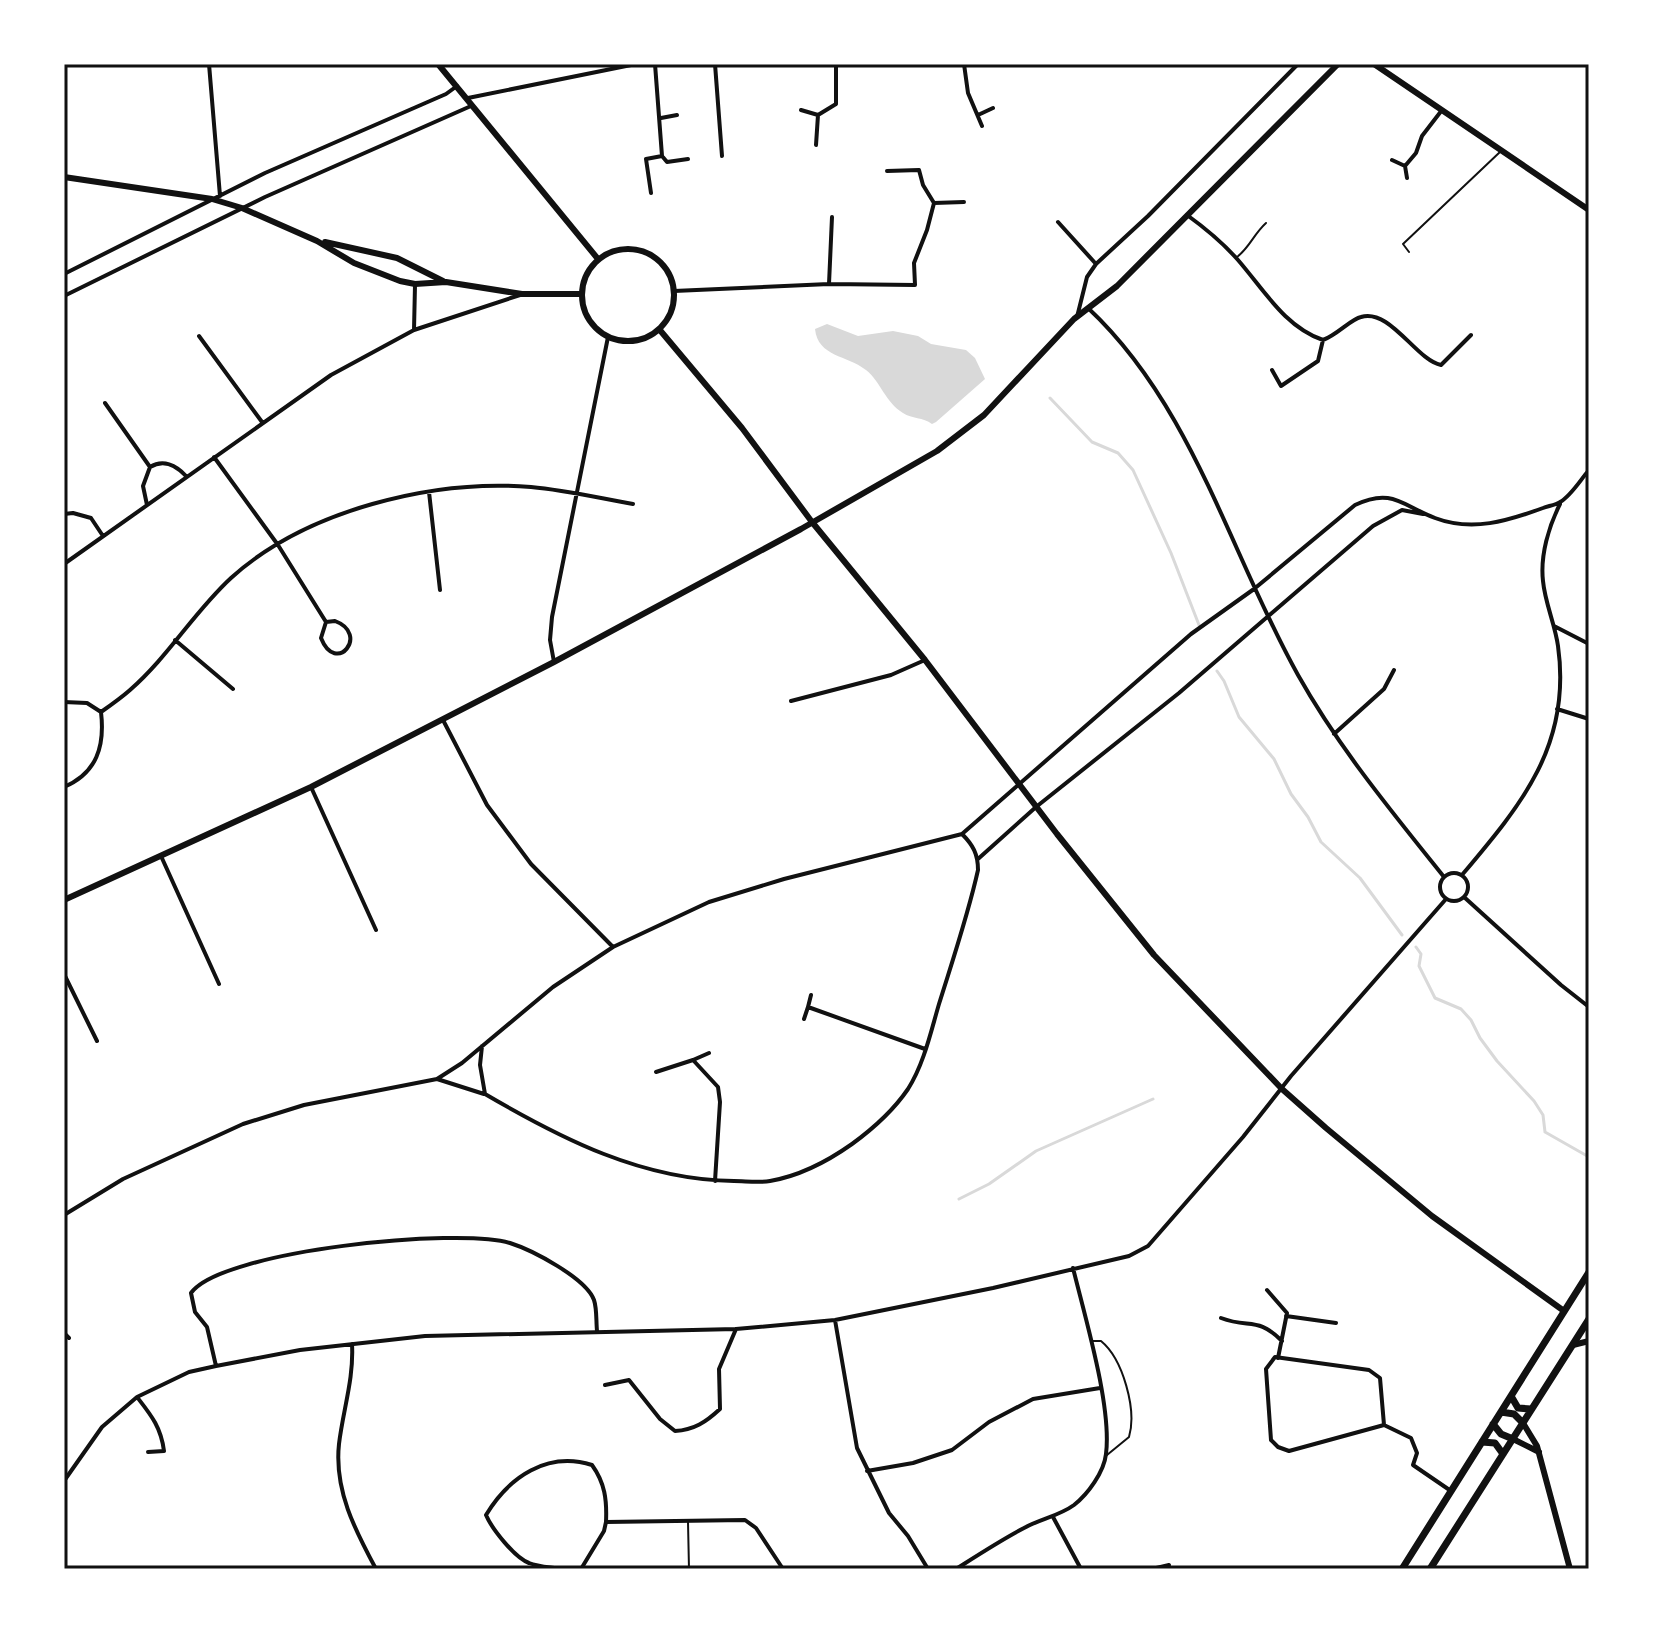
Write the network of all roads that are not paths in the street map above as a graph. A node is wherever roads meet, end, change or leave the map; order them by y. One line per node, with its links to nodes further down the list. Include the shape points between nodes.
1 (209, 64): 32 (street)
2 (438, 64): 11 (street)
3 (636, 64): 12 (street)
4 (655, 64): 19 (street)
5 (715, 64): 24 (street)
6 (836, 64): 17 (street, via 836,104)
7 (964, 64): 18 (street)
8 (1298, 64): 46 (street)
9 (1338, 64): 38 (street)
10 (1374, 64): 15 (street)
11 (457, 86): 12 (street); 32 (street)
12 (471, 102): 36 (street); 45 (street)
13 (993, 108): 18 (street)
14 (801, 110): 17 (street)
15 (1442, 110): 22 (street); 27 (street)
16 (677, 115): 19 (street)
17 (818, 115): 21 (street)
18 (978, 115): 20 (street)
19 (661, 118): 23 (street)
20 (982, 126)
21 (816, 145)
22 (1502, 151): 37 (street); 43 (lane, via 1403,244)
23 (662, 156): 25 (street, via 667,162); 31 (street, via 646,159)
24 (722, 156)
25 (688, 159)
26 (1392, 160): 27 (street)
27 (1405, 166): 30 (street)
28 (887, 171): 35 (street, via 919,170)
29 (64, 177): 33 (street)
30 (1407, 178)
31 (651, 193)
32 (220, 196): 33 (street)
33 (212, 199): 36 (street); 47 (street)
34 (964, 202): 35 (street)
35 (934, 203): 50 (street, via 914,263 915,285)
36 (242, 208): 42 (street); 54 (street)
37 (1589, 210)
38 (1187, 215): 44 (street); 55 (street)
39 (832, 217): 50 (street)
40 (1058, 222): 46 (street)
41 (1266, 223): 44 (lane)
42 (317, 241): 48 (street, via 397,258); 49 (street, via 354,263)
43 (1409, 252)
44 (1236, 258): 62 (street, via 1293,325)
45 (598, 259): 51 (street, via 623,248 650,254 664,266); 53 (street, via 585,276)
46 (1096, 264): 56 (street, via 1087,277)
47 (64, 274)
48 (446, 282): 49 (street); 52 (street)
49 (415, 284): 58 (street)
50 (829, 284): 51 (street)
51 (674, 291): 57 (street, via 670,314)
52 (522, 294): 53 (street); 58 (street)
53 (581, 294): 61 (street, via 592,324)
54 (64, 296)
55 (1088, 308): 56 (street); 81 (street, via 1163,402)
56 (1077, 317): 77 (street, via 984,415 937,451)
57 (659, 329): 61 (street, via 638,340); 77 (street)
58 (414, 330): 65 (street, via 331,375)
59 (1471, 335): 62 (street, via 1441,365 1378,318 1357,318)
60 (199, 336): 65 (street)
61 (608, 337): 71 (street)
62 (1323, 340): 63 (street, via 1318,361 1281,386)
63 (1272, 370)
64 (105, 403): 67 (street)
65 (262, 422): 66 (street)
66 (214, 457): 69 (street); 79 (street)
67 (150, 467): 69 (street, via 172,465); 74 (street, via 143,486)
68 (1589, 470): 72 (street)
69 (186, 477): 74 (street)
70 (429, 492): 71 (street, via 473,486); 79 (street, via 360,507); 82 (street)
71 (576, 494): 73 (street); 89 (street, via 552,617)
72 (1561, 502): 76 (street, via 1490,524 1459,524); 85 (street, via 1543,566)
73 (633, 504)
74 (147, 505): 78 (street)
75 (64, 514): 78 (street, via 91,518)
76 (1429, 516): 81 (street, via 1385,496 1368,499); 83 (street, via 1402,510 1388,516)
77 (812, 522): 88 (street); 89 (street)
78 (103, 536): 80 (street)
79 (278, 545): 84 (street); 86 (street, via 235,575)
80 (64, 564)
81 (1254, 589): 83 (street); 99 (street, via 1191,634)
82 (440, 590)
83 (1269, 616): 98 (street); 102 (street)
84 (326, 622): 84 (street, via 343,624 350,633 347,651 333,654 324,647)
85 (1554, 626): 87 (street); 94 (street, via 1560,671)
86 (175, 640): 91 (street); 95 (street, via 132,689)
87 (1589, 644)
88 (925, 660): 92 (street, via 891,675); 99 (street)
89 (554, 662): 96 (street)
90 (1394, 670): 98 (street, via 1384,689)
91 (233, 689)
92 (791, 701)
93 (64, 702): 95 (street, via 87,703)
94 (1557, 709): 97 (street); 106 (street, via 1554,734 1534,781)
95 (101, 712): 100 (street, via 102,748 94,765)
96 (442, 718): 101 (street); 112 (street, via 487,805 531,864)
97 (1589, 719)
98 (1334, 734): 107 (street)
99 (1019, 785): 102 (street); 103 (street)
100 (64, 787)
101 (311, 787): 104 (street); 111 (street)
102 (1036, 807): 105 (street); 126 (street, via 1154,955)
103 (962, 834): 105 (street); 112 (street, via 709,902)
104 (161, 856): 110 (street); 114 (street)
105 (978, 859): 121 (street, via 973,892)
106 (1462, 875): 107 (street); 108 (street, via 1468,884)
107 (1444, 877): 109 (street, via 1440,887)
108 (1464, 897): 109 (street); 117 (street)
109 (1446, 899): 126 (street)
110 (64, 900)
111 (376, 930)
112 (613, 947): 120 (street, via 553,987)
113 (64, 974): 119 (street)
114 (219, 984)
115 (811, 995): 116 (street)
116 (808, 1007): 118 (street); 121 (street)
117 (1589, 1007)
118 (804, 1019)
119 (97, 1041)
120 (482, 1046): 125 (street); 127 (street)
121 (925, 1049): 128 (street, via 910,1086 892,1110 839,1153 769,1181)
122 (709, 1053): 123 (street)
123 (693, 1060): 124 (street); 128 (street, via 718,1087)
124 (656, 1072)
125 (437, 1079): 127 (street); 129 (street, via 304,1105 243,1124 123,1179)
126 (1282, 1089): 130 (street, via 1148,1246 1119,1259); 133 (street, via 1432,1216)
127 (485, 1094): 128 (street, via 623,1162)
128 (715, 1181)
129 (64, 1215)
130 (1073, 1268): 137 (street); 143 (street)
131 (1589, 1272): 133 (highway)
132 (1267, 1290): 134 (street)
133 (1564, 1311): 150 (highway)
134 (1286, 1316): 138 (street); 141 (street)
135 (1221, 1318): 141 (street, via 1263,1325)
136 (1589, 1319): 145 (highway)
137 (835, 1320): 139 (street); 163 (street, via 857,1448)
138 (1336, 1323)
139 (736, 1329): 140 (street); 148 (street, via 719,1369 720,1409 688,1430 675,1431 660,1419 629,1380)
140 (597, 1331): 144 (street, via 425,1336); 147 (street, via 590,1292 533,1253 508,1242 410,1240 263,1259 195,1288 195,1312 207,1327)
141 (1282, 1341): 146 (street)
142 (1589, 1341): 145 (street)
143 (1091, 1342): 149 (street); 162 (lane, via 1101,1341 1112,1353 1131,1403 1129,1437)
144 (352, 1344): 147 (street); 170 (street, via 339,1474 343,1498)
145 (1572, 1345): 152 (highway)
146 (1278, 1358): 156 (street, via 1369,1370 1380,1378); 156 (street, via 1266,1369 1271,1440 1278,1447 1289,1451)
147 (216, 1366): 151 (street, via 189,1372)
148 (605, 1385)
149 (1100, 1388): 162 (street); 163 (street, via 1033,1399 952,1450)
150 (1511, 1396): 152 (highway, via 1518,1408); 153 (highway)
151 (137, 1397): 159 (street, via 163,1439 164,1451); 164 (street, via 102,1427)
152 (1531, 1409): 154 (highway)
153 (1501, 1412): 154 (highway, via 1514,1414); 155 (highway)
154 (1523, 1423): 157 (highway); 160 (street)
155 (1493, 1424): 157 (highway); 158 (highway)
156 (1384, 1425): 165 (street, via 1411,1438 1417,1453 1413,1465)
157 (1513, 1439): 160 (street); 161 (highway)
158 (1482, 1442): 161 (highway, via 1495,1443); 165 (highway)
159 (148, 1452)
160 (1539, 1452): 181 (street)
161 (1503, 1454): 180 (highway)
162 (1106, 1455): 166 (street, via 1082,1498)
163 (867, 1471): 175 (street)
164 (64, 1481)
165 (1451, 1491): 179 (highway)
166 (1053, 1517): 176 (street, via 1025,1527); 177 (street)
167 (688, 1520): 168 (street); 173 (lane); 174 (street, via 751,1522)
168 (606, 1522): 171 (street, via 602,1479 592,1465 563,1459 544,1463 509,1484 486,1515 528,1563); 172 (street)
169 (1169, 1565): 178 (street)
170 (376, 1569)
171 (562, 1569)
172 (581, 1569)
173 (689, 1569)
174 (783, 1569)
175 (928, 1569)
176 (956, 1569)
177 (1081, 1569)
178 (1152, 1569)
179 (1402, 1569)
180 (1430, 1569)
181 (1570, 1569)

